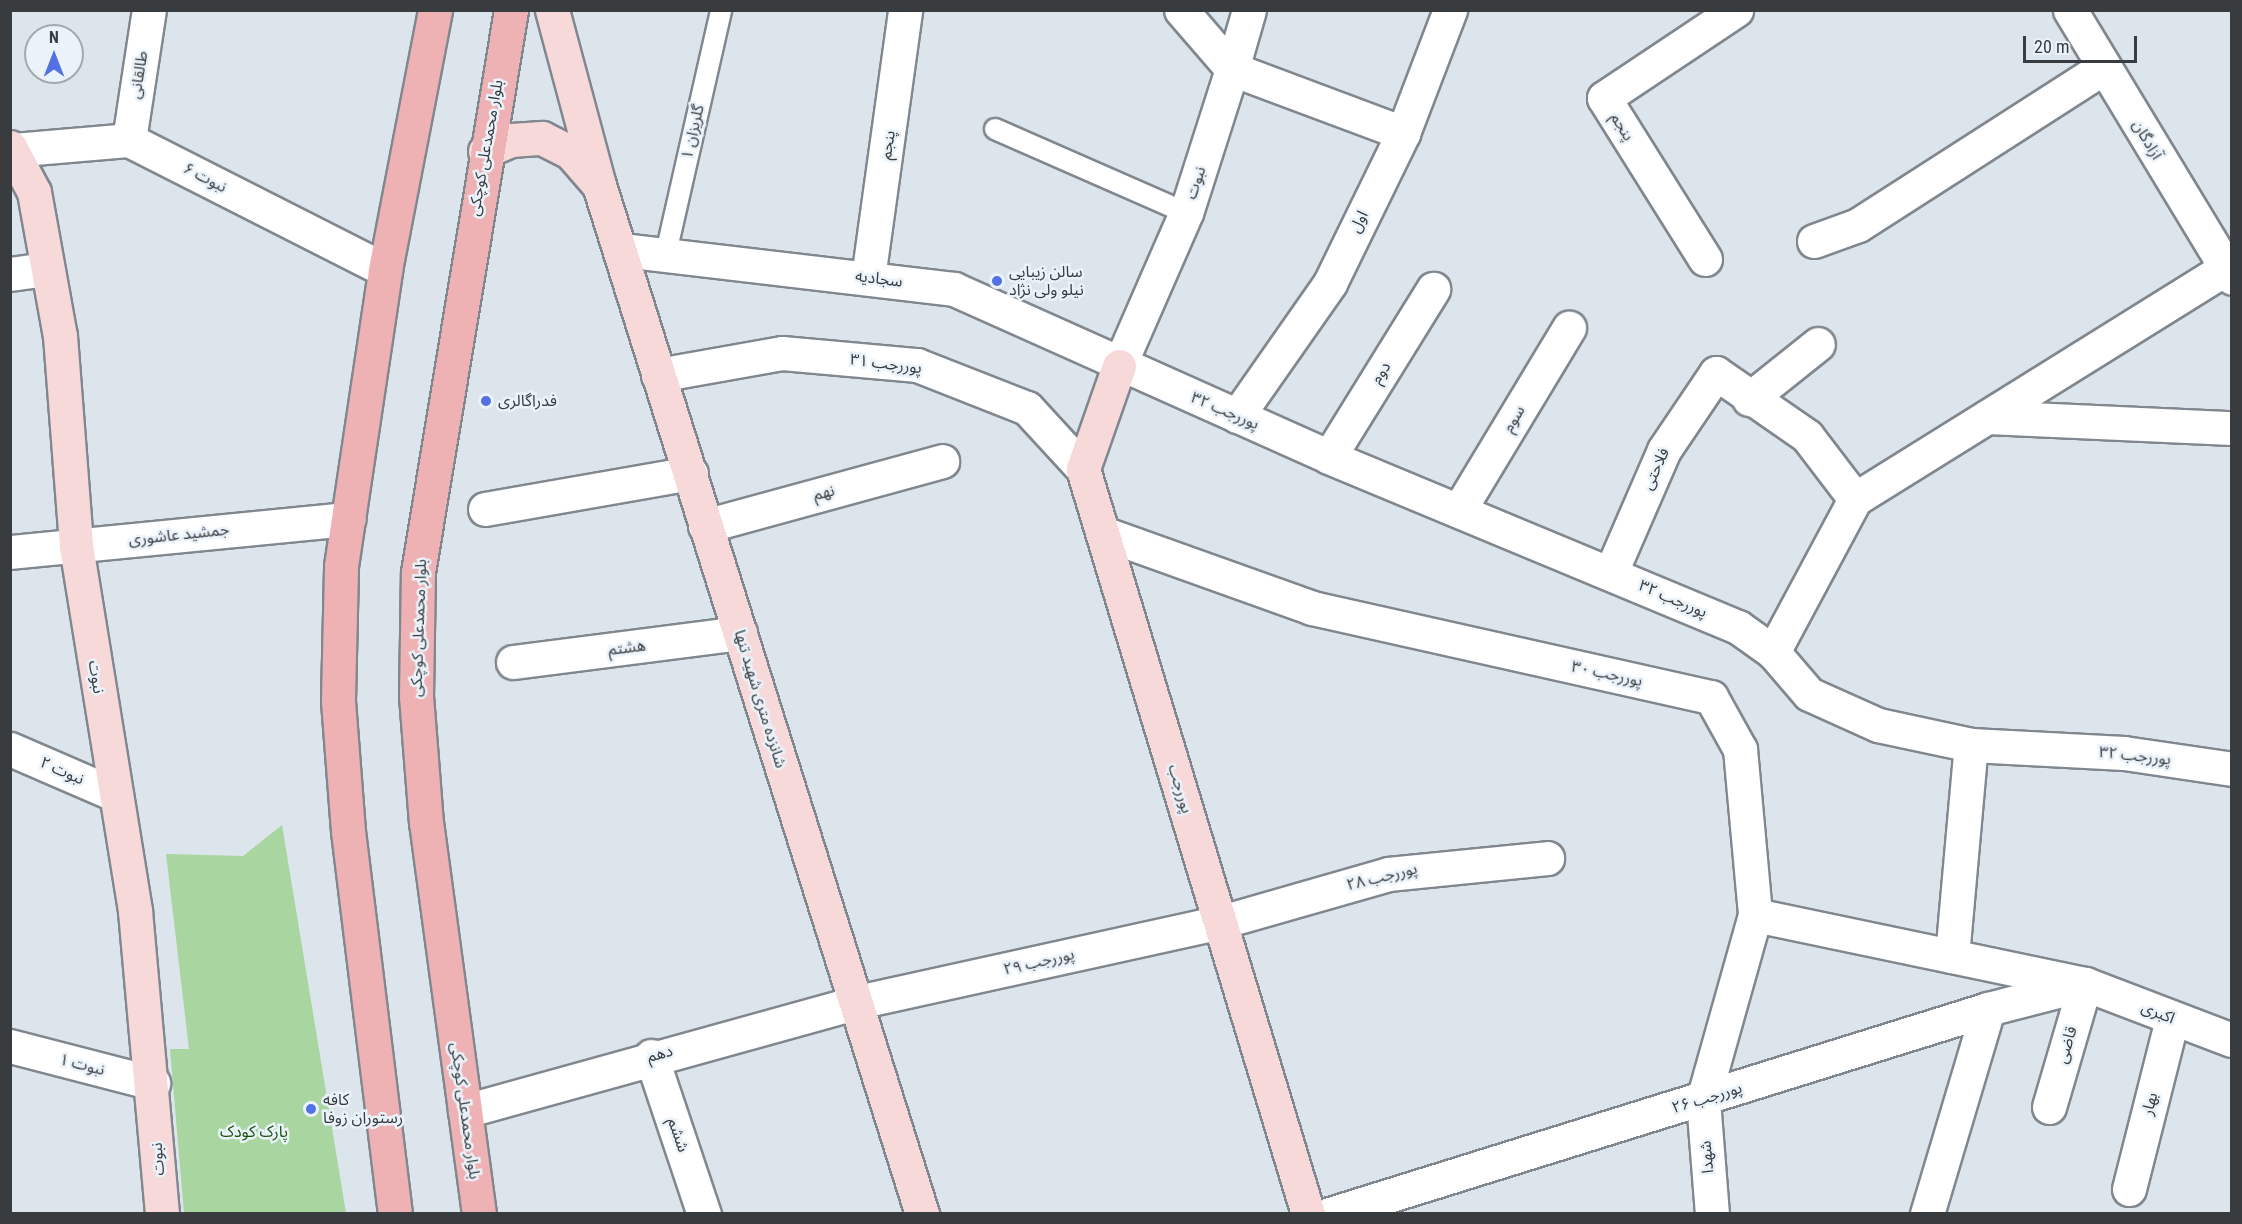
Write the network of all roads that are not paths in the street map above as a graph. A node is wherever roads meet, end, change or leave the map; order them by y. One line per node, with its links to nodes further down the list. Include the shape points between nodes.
1 (149, 10): 16 (street, طالقانی)
2 (435, 10): 26 (main road)
3 (511, 10): 18 (main road, بلوار محمدعلی کوچکی)
4 (552, 10): 19 (street, شانزده متری شهید تنها)
5 (721, 10): 23 (lane, گلریزان ۱)
6 (905, 10): 29 (street, پنجم)
7 (1180, 10): 13 (street)
8 (1249, 10): 13 (street)
9 (1450, 10): 15 (street, اول)
10 (1736, 10): 24 (street, پنجم, via 1604,98)
11 (2070, 10): 12 (street, آزادگان)
12 (2104, 67): 21 (street, via 1858,225); 27 (street, آزادگان)
13 (1232, 69): 15 (street); 20 (street, نبوت)
14 (995, 129): 20 (lane)
15 (1403, 133): 36 (street, اول, via 1330,283)
16 (129, 140): 17 (street); 26 (street, نبوت ۶)
17 (11, 148): 25 (street, نبوت, via 34,192)
18 (485, 151): 19 (street, via 511,140 542,138 570,152); 73 (main road, بلوار محمدعلی کوچکی, via 418,590 416,697 426,823)
19 (599, 185): 22 (street, شانزده متری شهید تنها)
20 (1186, 213): 33 (street, نبوت)
21 (1814, 241)
22 (623, 250): 23 (street, سجادیه); 34 (street, شانزده متری شهید تنها)
23 (666, 253): 29 (street, سجادیه)
24 (1705, 259)
25 (47, 269): 28 (street); 49 (street, نبوت, via 60,336)
26 (385, 270): 46 (main road)
27 (2230, 270): 37 (street)
28 (10, 274)
29 (868, 278): 33 (street, سجادیه, via 954,289)
30 (1432, 289): 39 (street, دوم)
31 (1569, 328): 45 (street, سوم)
32 (1818, 344): 35 (street)
33 (1119, 366): 36 (street, پوررجب ۳۲); 41 (street)
34 (657, 375): 41 (street, پوررجب ۳۱, via 782,353 917,365 1026,408); 42 (street, شانزده متری شهید تنها)
35 (1749, 399): 43 (street, via 1807,436); 51 (street, فلاحتی, via 1716,373 1664,450)
36 (1237, 416): 39 (street, پوررجب ۳۲)
37 (1987, 417): 38 (street); 43 (street)
38 (2232, 428)
39 (1329, 457): 45 (street, پوررجب ۳۲)
40 (942, 461): 47 (street, نهم)
41 (1083, 469): 48 (street, پوررجب)
42 (690, 472): 44 (street); 47 (street, شانزده متری شهید تنها)
43 (1855, 499): 53 (street)
44 (485, 509)
45 (1459, 510): 51 (street, پوررجب ۳۲)
46 (348, 519): 49 (street, جمشید عاشوری); 76 (main road, via 341,566 339,711)
47 (705, 526): 52 (street, شانزده متری شهید تنها)
48 (1103, 534): 60 (street, پوررجب ۳۰, via 1312,608 1711,697 1740,749); 61 (street, پوررجب)
49 (76, 546): 50 (street, جمشید عاشوری); 58 (street, نبوت)
50 (10, 552)
51 (1611, 572): 53 (street, پوررجب ۳۲, via 1738,627)
52 (740, 633): 54 (street, هشتم); 64 (street, شانزده متری شهید تنها)
53 (1773, 652): 55 (street, پوررجب ۳۲, via 1809,694 1878,725)
54 (513, 662)
55 (1971, 745): 57 (street, پوررجب ۳۲, via 2124,753); 62 (street)
56 (10, 749): 58 (street, نبوت ۲)
57 (2232, 769)
58 (114, 794): 70 (street, نبوت, via 135,911)
59 (1547, 858): 61 (street, پوررجب ۲۸, via 1423,866)
60 (1755, 915): 62 (street, اکبری); 71 (street, پوررجب ۳۰)
61 (1221, 922): 64 (street, پوررجب ۲۹); 80 (street, پوررجب)
62 (1952, 956): 63 (street, اکبری)
63 (2085, 984): 65 (street, پوررجب ۲۶); 66 (street, اکبری); 72 (street, قاضی)
64 (858, 1002): 69 (street, دهم); 79 (street, شانزده متری شهید تنها)
65 (1988, 1009): 71 (street, پوررجب ۲۶); 83 (street)
66 (2172, 1020): 67 (street, اکبری); 74 (street, بهار)
67 (2232, 1040)
68 (10, 1046): 70 (street, نبوت ۱)
69 (651, 1056): 73 (street, دهم); 78 (street, ششم)
70 (153, 1083): 75 (street, نبوت)
71 (1703, 1100): 81 (street, پوررجب ۲۶); 82 (street, شهدا)
72 (2049, 1107)
73 (465, 1111): 77 (main road, بلوار محمدعلی کوچکی)
74 (2129, 1189)
75 (162, 1214)
76 (395, 1214)
77 (479, 1214)
78 (704, 1214)
79 (922, 1214)
80 (1308, 1214)
81 (1330, 1214)
82 (1712, 1214)
83 (1927, 1214)

